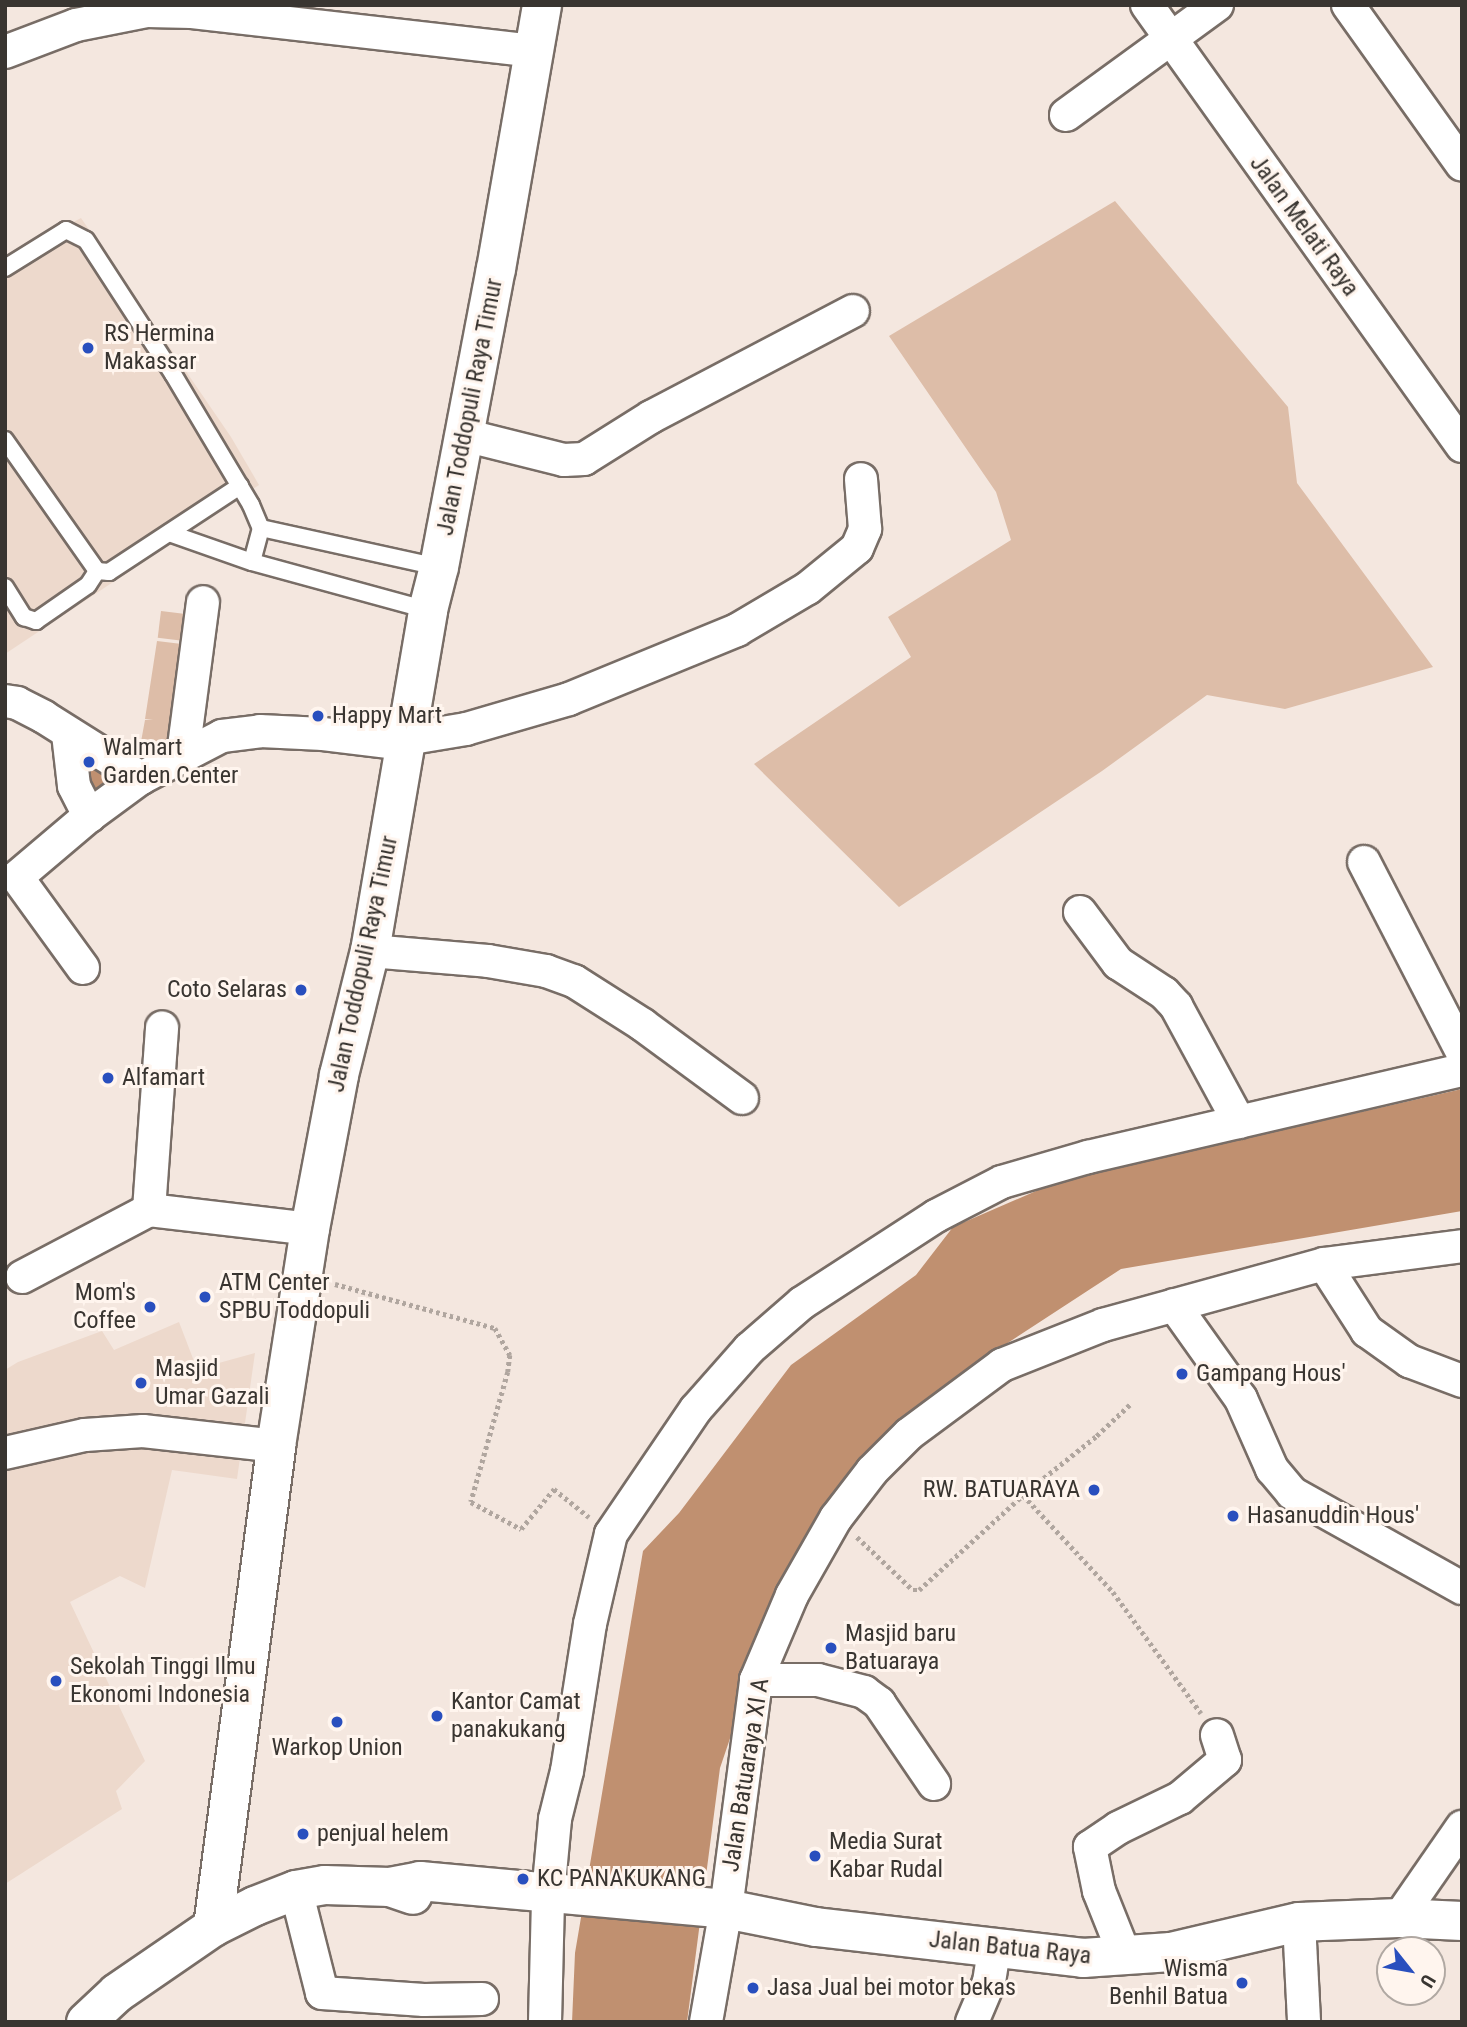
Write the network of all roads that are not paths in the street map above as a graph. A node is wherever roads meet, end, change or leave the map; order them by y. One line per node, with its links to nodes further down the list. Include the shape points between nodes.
1 (542, 5): 6 (main road, Jalan Toddopuli Raya Timur)
2 (1147, 5): 5 (street, Jalan Melati Raya)
3 (1217, 5): 5 (street)
4 (1348, 5): 9 (street)
5 (1171, 39): 8 (street); 14 (street, Jalan Melati Raya)
6 (533, 51): 7 (street, via 192,12 147,11 76,25); 12 (main road, Jalan Toddopuli Raya Timur)
7 (5, 52)
8 (1066, 115)
9 (1462, 165)
10 (5, 268): 16 (lane, via 66,229 86,240)
11 (853, 311): 12 (street, via 651,418 584,459 564,460)
12 (464, 435): 20 (main road, Jalan Toddopuli Raya Timur)
13 (5, 440): 21 (lane)
14 (1462, 446)
15 (861, 479): 29 (street, via 865,528 857,548 807,587 737,630 569,699)
16 (240, 486): 17 (lane); 18 (lane)
17 (261, 528): 19 (lane); 20 (lane)
18 (169, 533): 19 (lane); 21 (lane, via 109,572)
19 (252, 562): 24 (lane)
20 (439, 567): 24 (main road, Jalan Toddopuli Raya Timur)
21 (97, 571): 22 (lane, via 88,585 36,621 24,617)
22 (5, 587)
23 (203, 602): 25 (street)
24 (428, 610): 29 (main road, Jalan Toddopuli Raya Timur)
25 (191, 696): 28 (street, via 210,723); 30 (street)
26 (5, 701): 27 (street, via 44,717)
27 (68, 734): 31 (street); 32 (street, via 74,786)
28 (228, 735): 29 (street, via 276,731); 30 (street)
29 (406, 742): 36 (main road, Jalan Toddopuli Raya Timur)
30 (183, 754): 31 (street)
31 (141, 778): 32 (street)
32 (89, 816): 34 (street)
33 (1364, 862): 39 (street)
34 (11, 881): 37 (street)
35 (1080, 912): 42 (street, via 1118,963 1176,1006)
36 (370, 951): 41 (street, via 488,961 574,981); 44 (main road, Jalan Toddopuli Raya Timur, via 339,1075)
37 (83, 968)
38 (162, 1027): 43 (street)
39 (1462, 1052)
40 (1462, 1070): 42 (street)
41 (742, 1098)
42 (1239, 1122): 58 (street, via 1002,1182 936,1216 802,1303 750,1349 696,1409 611,1534 555,1819)
43 (149, 1210): 44 (street); 47 (street)
44 (310, 1230): 50 (main road, Jalan Toddopuli Raya Timur)
45 (1462, 1246): 46 (street, Jalan Batuaraya XI A)
46 (1324, 1265): 48 (street, Jalan Batuaraya XI A); 49 (street, via 1367,1331 1409,1361)
47 (22, 1277)
48 (1174, 1305): 52 (street, via 1241,1399 1272,1469 1287,1488); 53 (street, Jalan Batuaraya XI A, via 1103,1325 1002,1365 909,1434 872,1471 836,1518 792,1595)
49 (1462, 1381)
50 (276, 1446): 51 (street, via 143,1431 85,1435); 63 (main road, Jalan Toddopuli Raya Timur)
51 (5, 1452)
52 (1462, 1588)
53 (757, 1680): 55 (street, via 818,1680 864,1692 879,1703); 59 (street, Jalan Batuaraya XI A)
54 (1217, 1735): 65 (street, via 1225,1760 1180,1798 1090,1847 1099,1891)
55 (934, 1784)
56 (1462, 1827): 60 (street)
57 (296, 1890): 58 (main road, Jalan Batua Raya, via 325,1885 390,1887 423,1898); 63 (main road); 66 (street, via 322,1993)
58 (555, 1903): 59 (main road, Jalan Batua Raya); 68 (street)
59 (720, 1916): 64 (main road, Jalan Batua Raya); 69 (street, Jalan Batuaraya XI A)
60 (1399, 1918): 61 (main road, Jalan Batua Raya); 62 (main road, Jalan Batua Raya)
61 (1462, 1921)
62 (1299, 1922): 65 (main road, Jalan Batua Raya, via 1171,1952); 71 (street)
63 (213, 1927): 67 (main road, via 117,1993)
64 (995, 1946): 65 (main road, Jalan Batua Raya, via 1083,1958); 70 (street, via 989,1982)
65 (1125, 1956)
66 (482, 1999)
67 (86, 2022)
68 (545, 2022)
69 (706, 2022)
70 (972, 2022)
71 (1304, 2022)

